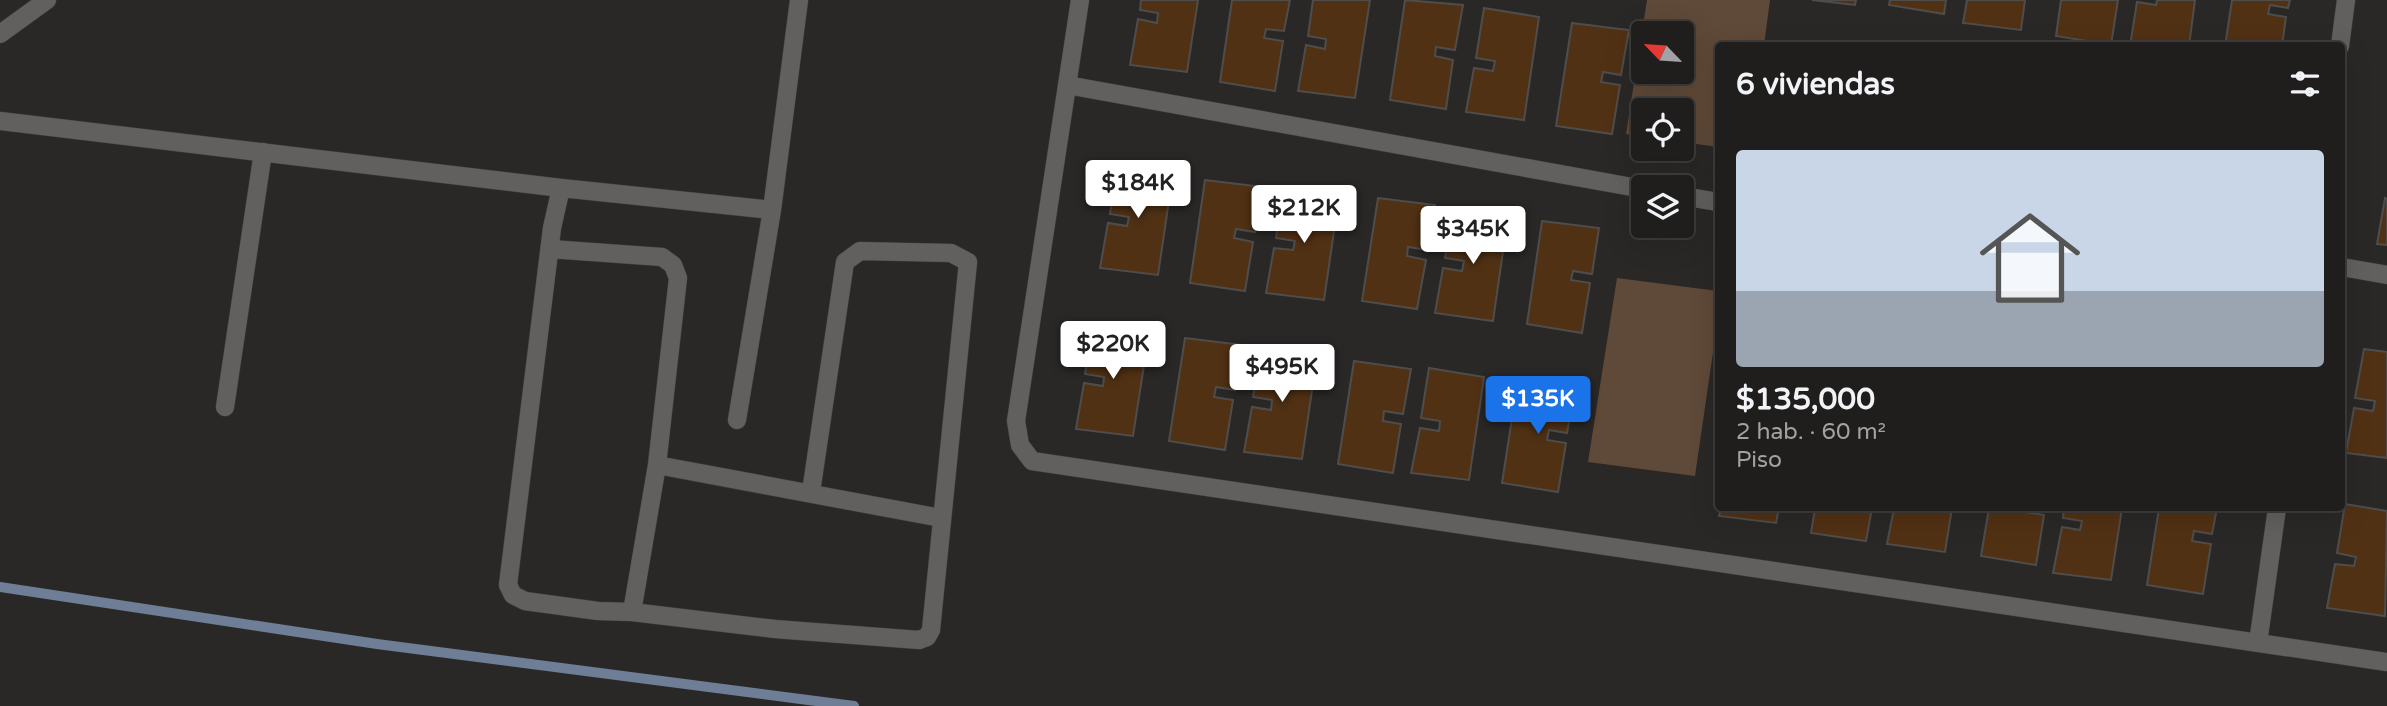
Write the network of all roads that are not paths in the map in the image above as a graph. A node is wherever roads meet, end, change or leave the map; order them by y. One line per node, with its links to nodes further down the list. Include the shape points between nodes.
1 (47, 0): 5 (street)
2 (799, 0): 14 (street)
3 (1080, 0): 7 (street)
4 (2346, 0): 6 (street)
5 (0, 34)
6 (2341, 42)
7 (1068, 85): 10 (street); 25 (street, via 1016,421 1020,445 1032,461)
8 (0, 121): 9 (street)
9 (263, 152): 11 (street); 18 (street)
10 (1631, 187)
11 (561, 188): 14 (street); 15 (street)
12 (1694, 198): 13 (street)
13 (1715, 202)
14 (772, 210): 19 (street)
15 (551, 249): 20 (street, via 662,257 674,265 678,278); 24 (street, via 508,585 513,595 526,601)
16 (2345, 268): 17 (street)
17 (2387, 275)
18 (225, 407)
19 (737, 420)
20 (657, 466): 21 (street); 24 (street)
21 (811, 492): 23 (street); 23 (street, via 845,262 860,251 951,253 968,262)
22 (2277, 511): 25 (street)
23 (941, 518): 24 (street, via 931,630 919,640)
24 (632, 612)
25 (2258, 643): 26 (street)
26 (2387, 662)

